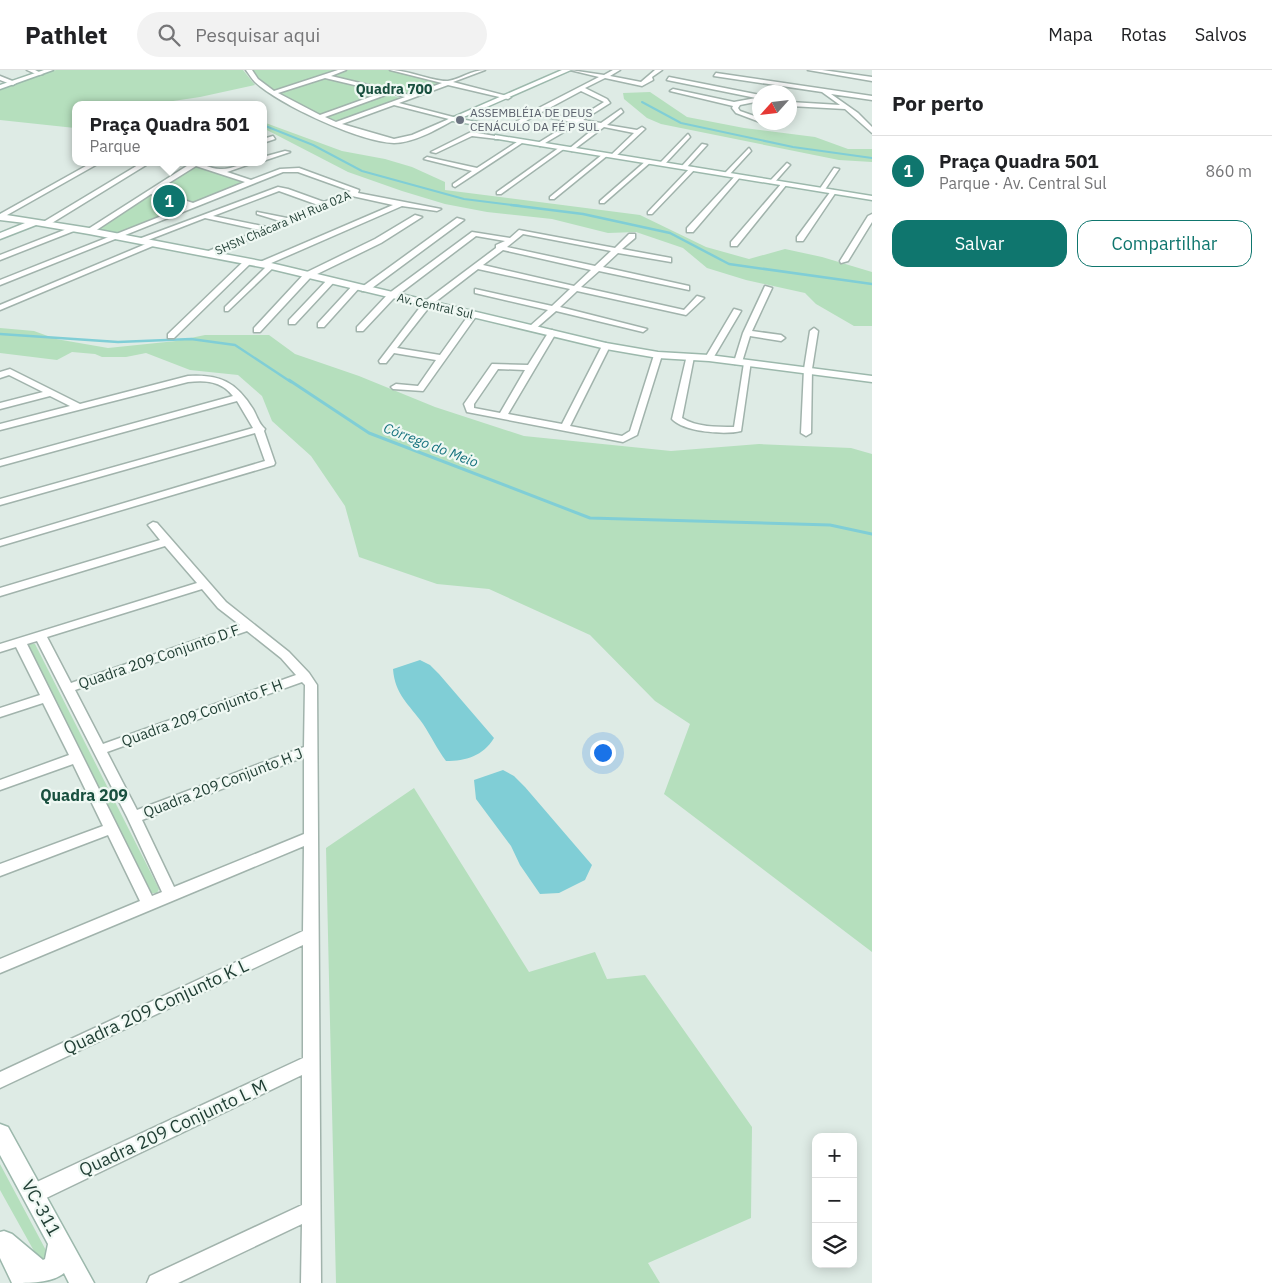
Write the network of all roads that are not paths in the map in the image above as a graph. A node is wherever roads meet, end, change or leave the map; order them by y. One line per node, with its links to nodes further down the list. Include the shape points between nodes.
1 (30, 70): 12 (street)
2 (50, 70): 12 (street)
3 (249, 70): 29 (street)
4 (343, 70): 14 (street)
5 (392, 70): 20 (street)
6 (482, 70): 20 (street)
7 (568, 70): 31 (street)
8 (573, 70): 13 (street)
9 (617, 70): 13 (street)
10 (659, 70): 13 (street, via 642,84)
11 (811, 70): 19 (street)
12 (40, 74): 21 (street)
13 (605, 75): 25 (street)
14 (325, 76): 28 (street); 29 (street)
15 (716, 76): 22 (street)
16 (0, 78): 21 (street)
17 (669, 79): 32 (street)
18 (872, 79): 19 (street)
19 (815, 80): 22 (street); 23 (street); 27 (street)
20 (447, 82): 30 (street); 31 (street)
21 (13, 83): 24 (street)
22 (781, 85)
23 (872, 86)
24 (0, 87)
25 (580, 88): 38 (street, via 605,100 607,104); 40 (street)
26 (673, 91): 36 (street)
27 (823, 91): 33 (street); 39 (street)
28 (389, 92): 30 (street); 41 (street)
29 (273, 93): 41 (street)
30 (409, 96): 35 (street)
31 (508, 96): 43 (street)
32 (752, 96)
33 (872, 98)
34 (752, 100): 36 (street)
35 (394, 103): 43 (street); 45 (street)
36 (737, 104): 42 (street, via 738,112)
37 (797, 104): 39 (street)
38 (603, 107): 44 (street); 46 (street, via 624,112)
39 (844, 107): 49 (street)
40 (533, 113): 44 (street); 48 (street)
41 (318, 116): 45 (street)
42 (752, 117)
43 (453, 119): 45 (street, via 395,141); 48 (street)
44 (577, 121): 46 (street); 56 (street)
45 (336, 124)
46 (602, 126): 50 (street); 60 (street)
47 (645, 127): 50 (street)
48 (509, 129): 52 (street)
49 (872, 131)
50 (639, 132): 65 (street)
51 (688, 136): 69 (street)
52 (498, 137): 55 (street); 64 (street, via 470,134)
53 (273, 138): 54 (street)
54 (267, 140)
55 (522, 141): 56 (street); 79 (street)
56 (540, 144): 59 (street)
57 (704, 145): 76 (street)
58 (278, 146): 61 (street)
59 (562, 148): 60 (street); 91 (street)
60 (572, 149): 65 (street)
61 (267, 150)
62 (748, 150): 81 (street)
63 (287, 152): 66 (street)
64 (434, 152)
65 (609, 155): 68 (street); 93 (street)
66 (267, 159)
67 (428, 159): 79 (street)
68 (649, 162): 69 (street); 94 (street)
69 (662, 164): 76 (street)
70 (787, 165): 84 (street)
71 (91, 166): 103 (street)
72 (141, 166): 107 (street)
73 (190, 166): 88 (street)
74 (204, 166): 80 (street)
75 (241, 166): 80 (street)
76 (684, 167): 77 (street)
77 (693, 168): 81 (street); 100 (street)
78 (836, 169): 87 (street)
79 (477, 170): 86 (street)
80 (222, 172): 83 (street)
81 (727, 174): 82 (street)
82 (738, 176): 84 (street); 110 (street)
83 (251, 182): 89 (street, via 291,169 319,176); 96 (street)
84 (772, 182): 85 (street)
85 (784, 184): 87 (street); 119 (street)
86 (455, 185)
87 (822, 190): 90 (street)
88 (151, 192): 96 (street); 111 (street)
89 (355, 192): 95 (street); 97 (street, SHSN Chácara NH Rua 02A)
90 (833, 192): 92 (street); 115 (street)
91 (499, 193)
92 (871, 196)
93 (552, 198)
94 (602, 202)
95 (401, 204): 98 (street); 127 (street)
96 (192, 205): 113 (street)
97 (325, 205): 101 (street, via 278,189); 106 (street, SHSN Chácara NH Rua 02A)
98 (437, 209)
99 (259, 213): 106 (street)
100 (650, 213)
101 (204, 216): 109 (street); 116 (street)
102 (872, 216): 125 (street)
103 (0, 217): 107 (street, Av. Central Sul)
104 (418, 218): 130 (street)
105 (460, 220): 133 (street)
106 (288, 221): 109 (street, SHSN Chácara NH Rua 02A)
107 (40, 224): 108 (street, Av. Central Sul); 112 (street)
108 (75, 230): 111 (street, Av. Central Sul); 123 (street)
109 (268, 230): 122 (street, SHSN Chácara NH Rua 02A)
110 (690, 230)
111 (89, 231): 113 (street, Av. Central Sul)
112 (0, 236)
113 (115, 236): 116 (street, Av. Central Sul); 132 (street)
114 (632, 236): 121 (street)
115 (800, 239)
116 (140, 240): 118 (street, Av. Central Sul)
117 (510, 240): 120 (street); 121 (street, via 527,232); 138 (street, via 475,234)
118 (156, 244): 122 (street, Av. Central Sul); 141 (street)
119 (734, 244)
120 (499, 247): 128 (street); 129 (street)
121 (617, 249): 124 (street); 129 (street)
122 (209, 254): 126 (street, Av. Central Sul)
123 (0, 258)
124 (668, 260)
125 (844, 261)
126 (248, 262): 127 (street, Av. Central Sul); 155 (street)
127 (267, 265): 130 (street, Av. Central Sul); 142 (street)
128 (476, 266): 134 (street); 140 (street)
129 (599, 268): 134 (street); 135 (street)
130 (308, 275): 131 (street, Av. Central Sul); 151 (street)
131 (331, 281): 133 (street, Av. Central Sul); 146 (street)
132 (0, 283)
133 (360, 288): 138 (street, Av. Central Sul); 147 (street)
134 (577, 288): 139 (street, via 686,313); 143 (street)
135 (686, 288)
136 (768, 288): 154 (street)
137 (478, 292): 143 (street)
138 (391, 296): 140 (street, Av. Central Sul); 149 (street)
139 (700, 298)
140 (427, 304): 145 (street, Av. Central Sul); 158 (street)
141 (0, 308)
142 (228, 309)
143 (554, 309): 148 (street); 150 (street)
144 (736, 311): 162 (street)
145 (473, 315): 148 (street, Av. Central Sul); 161 (street)
146 (292, 322)
147 (321, 326)
148 (533, 328): 153 (street, Av. Central Sul)
149 (360, 329)
150 (643, 329)
151 (257, 330)
152 (814, 331): 166 (street)
153 (552, 333): 157 (street, Av. Central Sul); 165 (street)
154 (747, 333): 156 (street); 164 (street)
155 (171, 336)
156 (781, 338)
157 (606, 346): 159 (street, Av. Central Sul); 177 (street)
158 (391, 350): 161 (street); 163 (street)
159 (658, 355): 160 (street, Av. Central Sul); 177 (street, via 632,436 624,439)
160 (690, 357): 162 (street, Av. Central Sul); 164 (street, via 677,419 684,424 728,430 738,429)
161 (441, 358): 169 (street, via 420,389)
162 (709, 358): 164 (street, Av. Central Sul)
163 (383, 361)
164 (743, 362): 166 (street, Av. Central Sul)
165 (529, 368): 174 (street); 174 (street, via 497,365 469,404 468,408 473,411)
166 (808, 370): 168 (street, Av. Central Sul); 178 (street)
167 (0, 375): 170 (street, via 10,372)
168 (872, 379)
169 (396, 386)
170 (50, 393): 172 (street); 173 (street)
171 (240, 397): 173 (street, via 228,384 199,376); 176 (street); 179 (street)
172 (0, 406)
173 (79, 407): 175 (street)
174 (502, 417): 177 (street)
175 (0, 427)
176 (260, 429): 180 (street); 183 (street, via 270,463)
177 (564, 429)
178 (806, 433)
179 (0, 463)
180 (0, 502)
181 (153, 525): 182 (street)
182 (166, 542): 184 (street); 185 (street)
183 (0, 543)
184 (204, 584): 186 (street, via 227,610); 187 (street)
185 (0, 592)
186 (249, 626): 190 (street); 191 (street, Quadra 209 Conjunto D F)
187 (40, 635): 188 (street); 191 (street)
188 (20, 642): 189 (street); 192 (street)
189 (0, 648)
190 (305, 676): 194 (street, via 311,685 312,695); 195 (street, Quadra 209 Conjunto F H)
191 (69, 688): 195 (street)
192 (47, 697): 193 (street); 196 (street)
193 (0, 714)
194 (312, 749): 198 (street, Quadra 209 Conjunto H J); 200 (street)
195 (100, 750): 198 (street)
196 (78, 757): 197 (street); 199 (street)
197 (0, 785)
198 (134, 817): 202 (street)
199 (112, 828): 201 (street); 203 (street)
200 (311, 837): 202 (street); 204 (street)
201 (0, 870)
202 (171, 896): 203 (street)
203 (148, 905): 205 (street)
204 (312, 934): 206 (street); 207 (street, Quadra 209 Conjunto K L)
205 (0, 966)
206 (312, 1062): 209 (street, Quadra 209 Conjunto L M); 210 (street)
207 (0, 1080)
208 (0, 1134): 209 (street, VC-311)
209 (33, 1194): 212 (street, VC-311)
210 (311, 1210): 215 (street); 216 (street)
211 (2, 1238): 212 (street, via 39,1272 50,1270 56,1264); 213 (street)
212 (60, 1242): 214 (street, VC-311)
213 (25, 1283)
214 (82, 1283)
215 (157, 1283)
216 (311, 1283)

